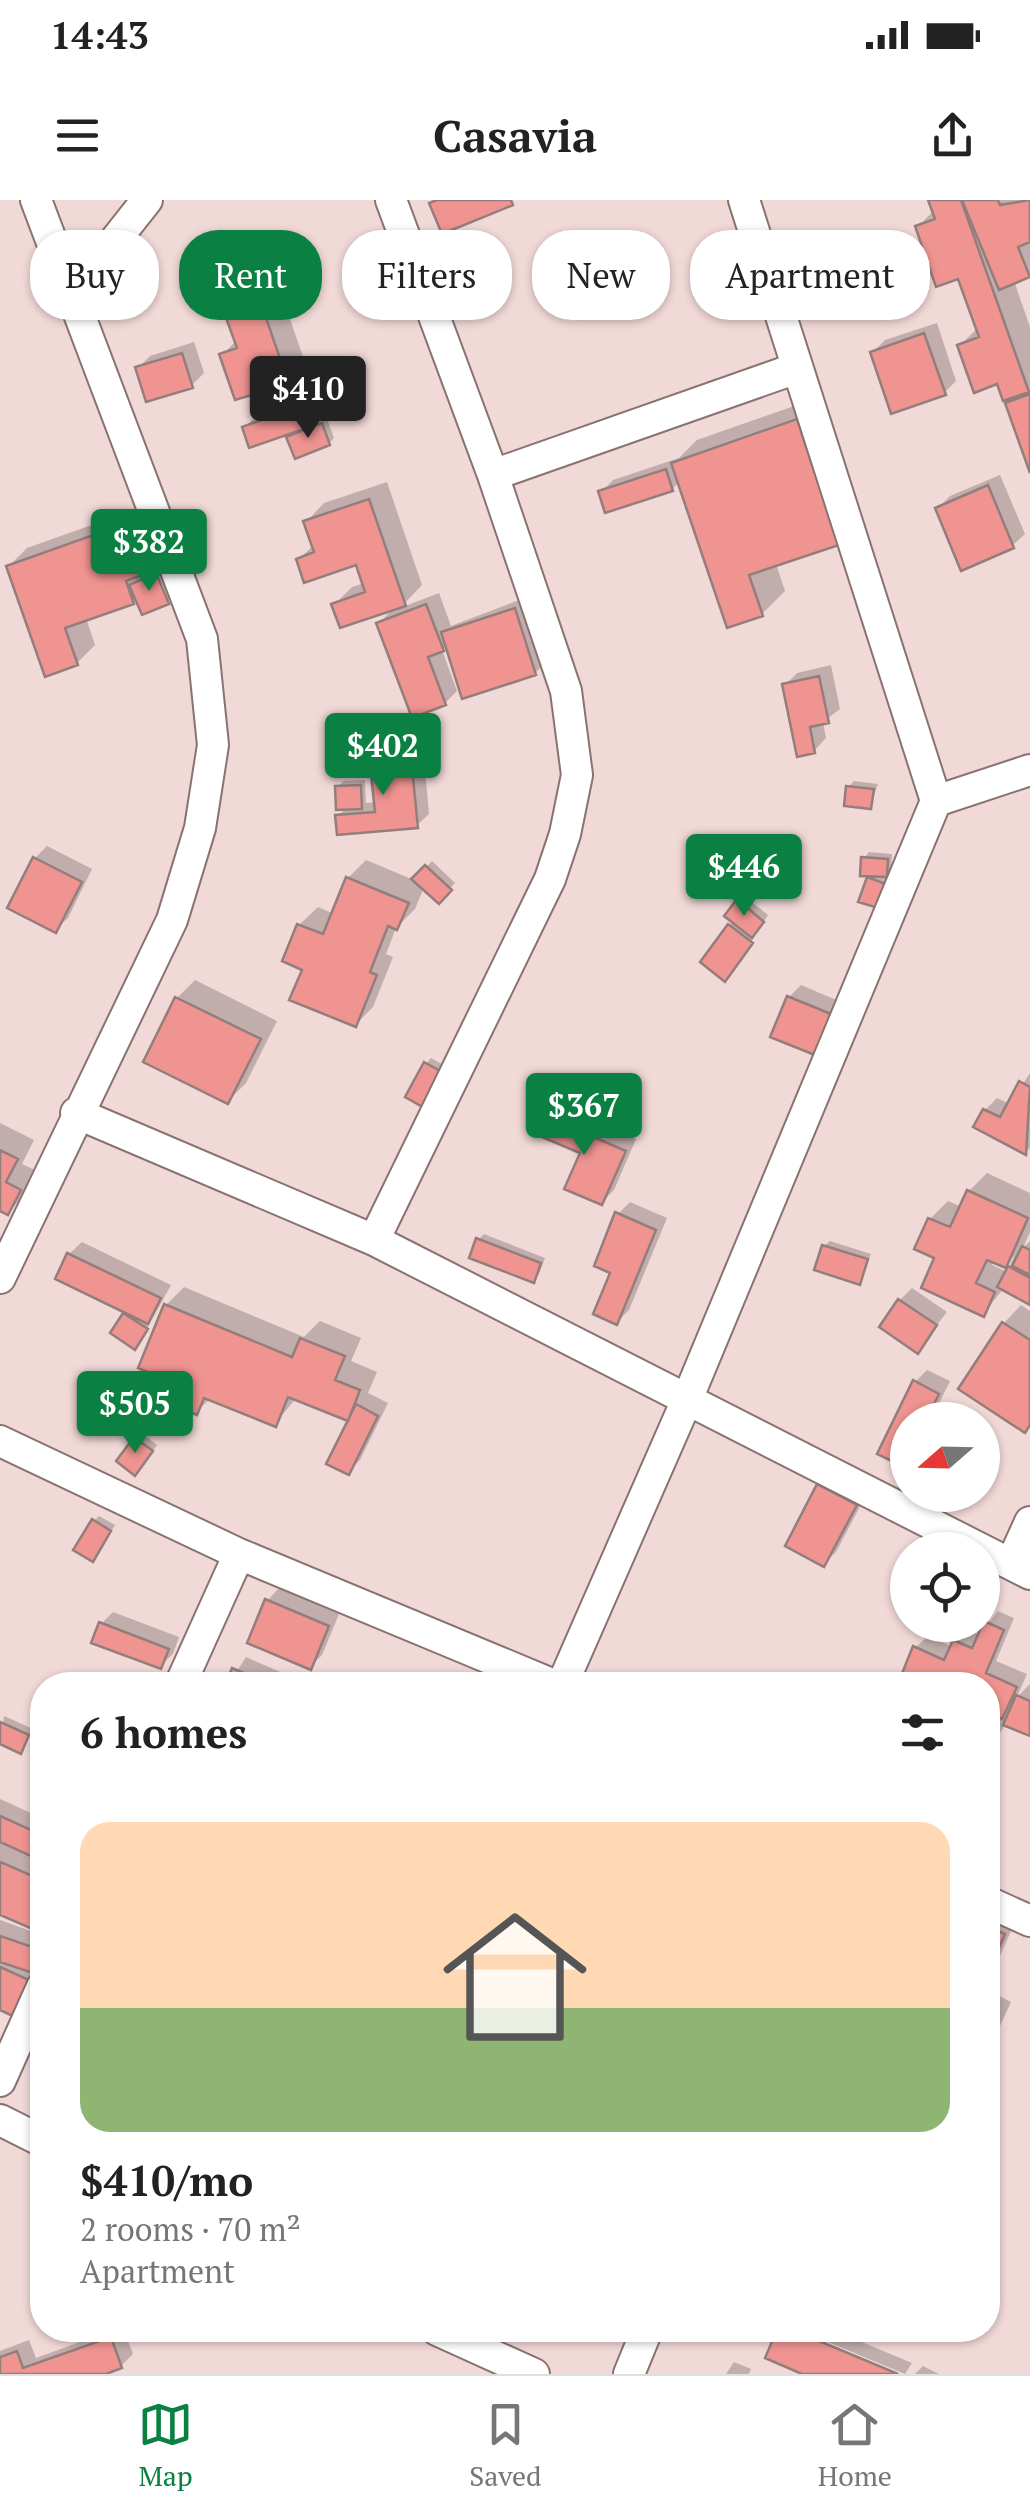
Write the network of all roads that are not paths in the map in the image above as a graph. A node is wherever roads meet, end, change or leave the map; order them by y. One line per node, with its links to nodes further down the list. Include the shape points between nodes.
1 (36, 200): 5 (street)
2 (146, 200): 6 (street)
3 (391, 200): 9 (street)
4 (744, 200): 8 (street)
5 (47, 230)
6 (123, 230)
7 (81, 320): 12 (street, via 202,639 213,745 200,828 172,920)
8 (797, 368): 9 (street); 11 (street)
9 (494, 475): 13 (street, via 566,691 576,775 550,879)
10 (1030, 770): 11 (street)
11 (936, 801): 15 (street)
12 (76, 1113): 13 (street); 14 (street)
13 (374, 1240): 15 (street)
14 (0, 1278)
15 (686, 1402): 19 (street); 22 (street)
16 (0, 1440): 18 (street)
17 (1030, 1522): 19 (street)
18 (240, 1554): 20 (street); 21 (street)
19 (1020, 1569)
20 (186, 1672)
21 (523, 1672)
22 (568, 1672)
23 (1000, 1908): 24 (street)
24 (1030, 1922)
25 (30, 2014): 26 (street)
26 (0, 2081)
27 (0, 2120): 28 (street)
28 (30, 2134)
29 (463, 2342): 31 (street)
30 (642, 2342): 32 (street)
31 (534, 2374)
32 (629, 2374)

